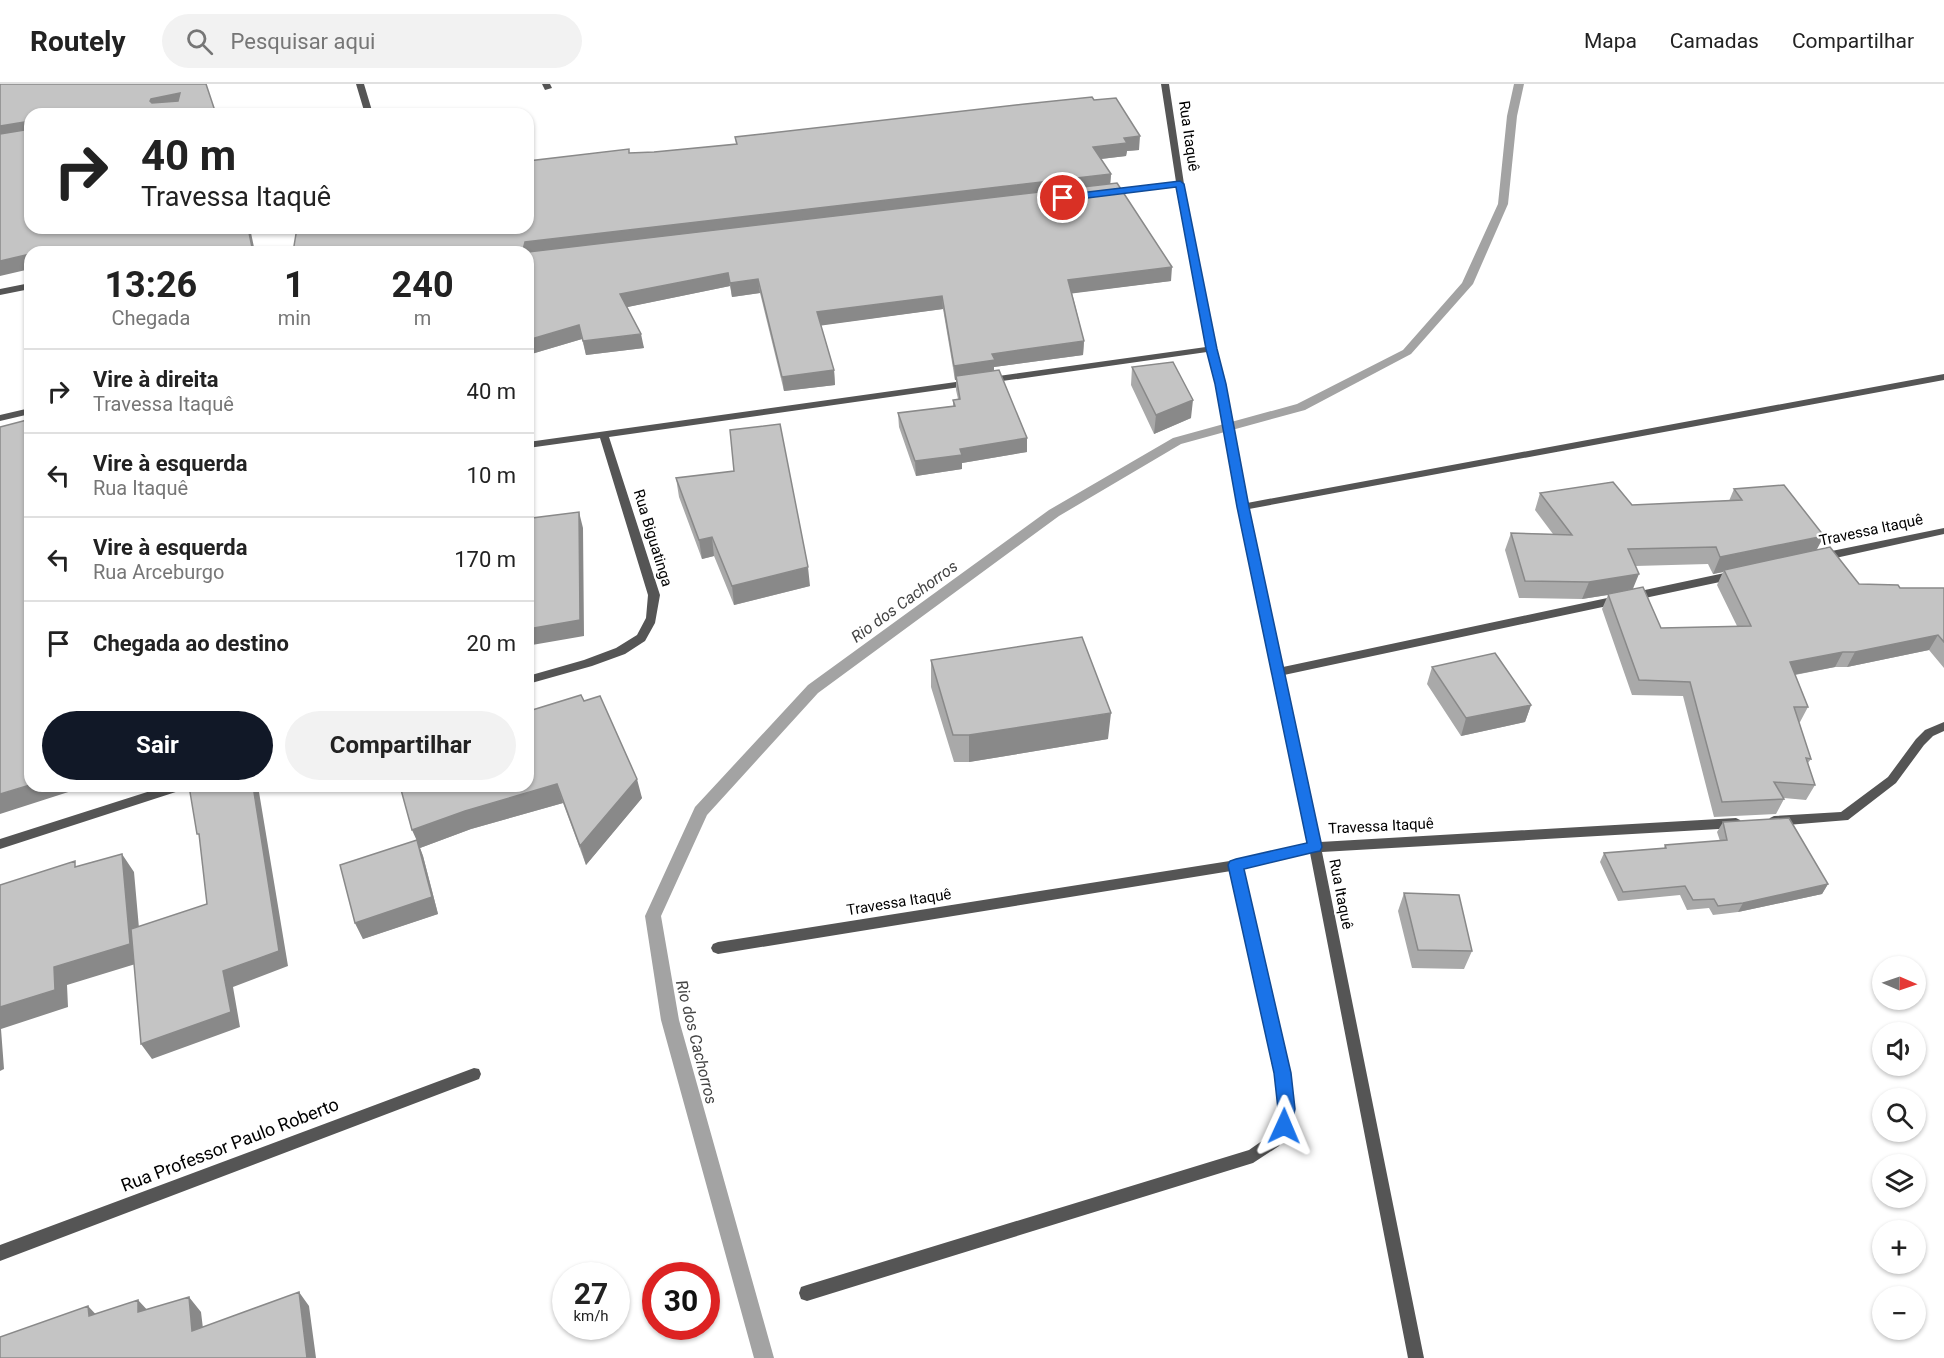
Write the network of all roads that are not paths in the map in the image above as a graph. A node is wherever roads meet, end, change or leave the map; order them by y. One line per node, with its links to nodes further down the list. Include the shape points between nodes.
1 (360, 84): 3 (street)
2 (1165, 84): 4 (street, Rua Itaquê)
3 (367, 108)
4 (1180, 184): 5 (street); 8 (street, Rua Itaquê)
5 (1097, 194)
6 (24, 287): 7 (street)
7 (0, 292)
8 (1211, 349): 12 (street); 14 (street, Rua Itaquê)
9 (1944, 378): 14 (street)
10 (24, 412): 11 (street)
11 (0, 418)
12 (603, 433): 13 (street); 19 (street, Rua Biguatinga, via 654,595 654,610 640,639 620,652)
13 (534, 444)
14 (1243, 507): 18 (street, Rua Itaquê)
15 (1944, 531): 16 (street, Travessa Itaquê)
16 (1815, 558)
17 (1745, 573): 18 (street)
18 (1277, 672): 23 (street, Rua Itaquê)
19 (534, 678)
20 (1944, 726): 23 (street, Travessa Itaquê, via 1920,742 1892,780 1844,817)
21 (142, 792): 22 (street)
22 (0, 844)
23 (1315, 847): 24 (street, Travessa Itaquê); 29 (street, Rua Itaquê)
24 (1236, 865): 25 (street, Travessa Itaquê); 28 (street, via 1282,1073 1286,1109 1284,1126 1274,1141 1253,1156)
25 (718, 948)
26 (474, 1074): 27 (street, Rua Professor Paulo Roberto)
27 (0, 1253)
28 (807, 1293)
29 (1416, 1358)

